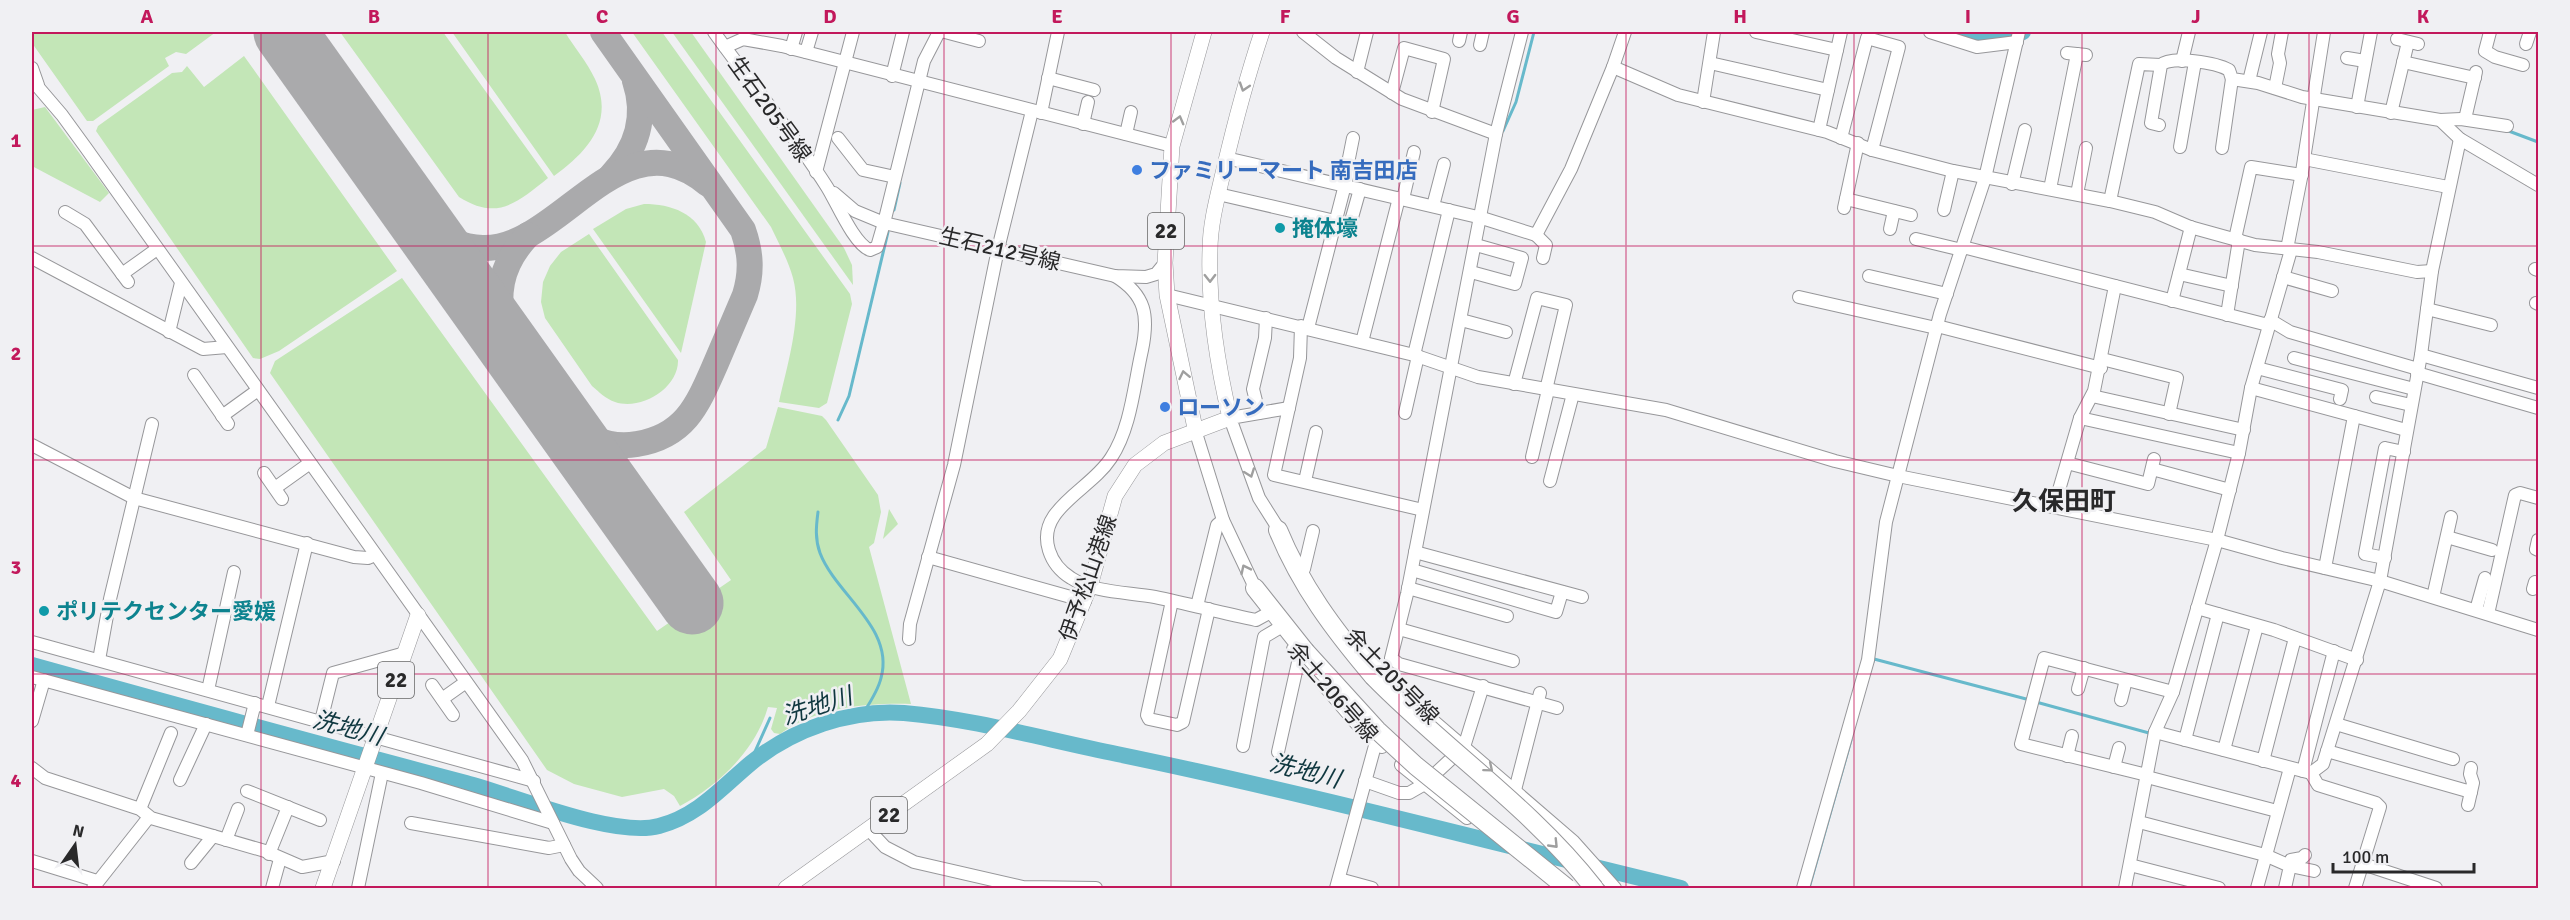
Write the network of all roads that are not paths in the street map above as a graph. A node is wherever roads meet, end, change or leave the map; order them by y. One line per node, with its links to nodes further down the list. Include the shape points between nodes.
1 (714, 32): 32 (street, 生石205号線)
2 (796, 32): 33 (street)
3 (812, 32): 35 (street)
4 (853, 32): 42 (street)
5 (903, 32): 49 (street)
6 (939, 32): 53 (street, via 928,51)
7 (945, 32): 28 (street)
8 (1058, 32): 50 (street)
9 (1203, 32): 81 (main road, 22, one-way to 9)
10 (1262, 32): 87 (main road, 22, one-way to 87, via 1238,105)
11 (1302, 32): 30 (street)
12 (1324, 32): 30 (street)
13 (1368, 32): 48 (street)
14 (1483, 32): 31 (street)
15 (1519, 32): 75 (street)
16 (1625, 32): 46 (street)
17 (1714, 32): 43 (street)
18 (1756, 32): 34 (street)
19 (1841, 32): 34 (street)
20 (1930, 32): 27 (street, via 1977,47)
21 (2189, 32): 38 (street)
22 (2260, 32): 52 (street)
23 (2282, 32): 55 (street)
24 (2324, 32): 59 (street)
25 (2371, 32): 39 (street)
26 (2490, 32): 45 (street, via 2485,51)
27 (2018, 37): 94 (street)
28 (980, 41)
29 (2408, 41): 41 (street)
30 (1320, 45): 48 (street)
31 (1480, 45)
32 (725, 47): 33 (street, via 743,39); 91 (street, 生石205号線)
33 (791, 49): 35 (street)
34 (1837, 50): 57 (street)
35 (806, 52): 42 (street)
36 (2076, 54): 101 (street, via 2064,94 2064,139)
37 (2348, 58): 39 (street)
38 (2182, 61): 40 (street); 44 (street, via 2170,60)
39 (2365, 61): 62 (street)
40 (2195, 62): 51 (street, via 2225,68); 82 (street)
41 (2403, 62): 66 (street); 67 (street, via 2475,75)
42 (845, 63): 49 (street); 91 (street)
43 (1710, 63): 57 (street); 61 (street)
44 (2162, 65): 70 (street, via 2151,123); 105 (street, via 2139,63 2117,144)
45 (2523, 65)
46 (1612, 67): 61 (street); 118 (street, via 1571,169)
47 (32, 68): 54 (street)
48 (1357, 72): 58 (street)
49 (892, 76): 53 (street)
50 (1048, 78): 56 (street); 63 (street)
51 (2232, 79): 52 (street); 84 (street)
52 (2249, 81): 55 (street)
53 (919, 82): 63 (street); 93 (street)
54 (34, 86): 123 (street, via 68,123)
55 (2275, 88): 59 (street)
56 (1094, 90)
57 (1828, 90): 72 (street)
58 (1392, 93): 65 (street); 65 (street, via 1404,48 1444,59)
59 (2314, 98): 62 (street); 88 (street)
60 (1088, 102): 69 (street)
61 (1703, 102): 72 (street)
62 (2357, 107): 66 (street)
63 (1037, 112): 69 (street); 124 (street)
64 (1131, 112): 74 (street)
65 (1432, 112): 75 (street)
66 (2391, 113): 68 (street)
67 (2465, 119): 68 (street); 71 (street)
68 (2440, 120): 78 (street)
69 (1083, 124): 74 (street)
70 (2159, 125)
71 (2507, 126)
72 (1819, 130): 77 (street)
73 (2025, 130): 95 (street)
74 (1126, 134): 81 (street)
75 (1496, 134): 112 (street)
76 (838, 138): 93 (street, via 863,170)
77 (1841, 138): 79 (street); 85 (street, via 1867,38 1899,47)
78 (2460, 139): 97 (street); 99 (street)
79 (1858, 143): 85 (street); 109 (street, via 1845,203)
80 (1354, 144): 96 (street)
81 (1172, 146): 128 (main road, 22)
82 (2180, 147)
83 (2086, 148): 103 (street)
84 (2221, 148)
85 (1872, 150): 90 (street)
86 (1414, 152): 104 (street)
87 (1226, 159): 96 (street); 102 (main road, 22)
88 (2304, 159): 92 (street); 99 (street)
89 (1444, 164): 106 (street)
90 (1953, 171): 94 (street); 108 (street)
91 (816, 172): 98 (street, 生石205号線)
92 (2302, 175): 120 (street, via 2251,167); 125 (street)
93 (895, 177): 115 (street)
94 (1985, 178): 95 (street); 122 (street)
95 (2012, 184): 101 (street)
96 (1345, 185): 100 (street); 113 (street)
97 (2538, 185)
98 (827, 186): 115 (street, 生石212号線, via 851,208); 115 (street, via 865,248 875,249)
99 (2448, 187): 129 (street)
100 (1360, 189): 104 (street); 114 (street)
101 (2050, 189): 103 (street)
102 (1218, 194): 113 (street); 143 (main road, 22, one-way to 143, via 1210,248)
103 (2077, 194): 105 (street)
104 (1401, 199): 106 (street); 154 (street)
105 (2110, 201): 116 (street, via 2155,212)
106 (1433, 206): 107 (street)
107 (1449, 210): 112 (street); 157 (street)
108 (1944, 210)
109 (1894, 211): 111 (street); 117 (street)
110 (65, 212): 123 (street, via 86,224 125,278)
111 (1911, 215)
112 (1482, 218): 118 (street); 121 (street)
113 (1335, 221): 150 (street)
114 (1351, 221)
115 (884, 223): 124 (street, 生石212号線)
116 (2191, 227): 120 (street); 131 (street)
117 (1890, 228)
118 (1536, 235): 127 (street, via 1546,245)
119 (1917, 238): 122 (street)
120 (2237, 240): 125 (street); 137 (street)
121 (1476, 245): 130 (street); 130 (street, via 1522,258 1515,284)
122 (1963, 248): 136 (street); 139 (street)
123 (157, 249): 135 (street)
124 (998, 249): 132 (street, 生石212号線); 215 (street, via 954,465)
125 (2289, 250): 129 (street, via 2417,272); 134 (street)
126 (32, 258): 152 (street)
127 (1543, 258)
128 (1165, 263): 132 (street, 生石212号線, via 1156,274 1146,277); 140 (main road, 22)
129 (2432, 271): 144 (street)
130 (1471, 272): 147 (street)
131 (2179, 274): 137 (street); 142 (street)
132 (1115, 276): 226 (street, via 1138,295 1146,327 1128,415 1111,459 1060,509 1046,535 1049,554)
133 (1869, 276): 139 (street)
134 (2283, 277): 138 (street); 148 (street)
135 (181, 282): 152 (street); 155 (street)
136 (2115, 286): 142 (street); 159 (street)
137 (2232, 286): 145 (street)
138 (2332, 291)
139 (1947, 294): 151 (street)
140 (1167, 295): 143 (street); 187 (main road, 22, one-way to 140)
141 (1799, 297): 151 (street)
142 (2172, 301): 145 (street)
143 (1211, 306): 146 (street); 181 (main road, 22, via 1221,383)
144 (2427, 309): 149 (street); 156 (street)
145 (2227, 315): 148 (street)
146 (1266, 318): 150 (street); 178 (street, via 1253,389)
147 (1461, 321): 153 (street); 160 (street)
148 (2269, 323): 161 (street); 162 (street)
149 (2491, 325)
150 (1305, 327): 154 (street); 175 (street)
151 (1936, 327): 159 (street); 195 (street)
152 (169, 332): 155 (street, via 203,349)
153 (1506, 332)
154 (1362, 342): 157 (street)
155 (227, 346): 168 (street)
156 (2421, 355): 162 (street); 166 (street)
157 (1416, 356): 160 (street); 177 (street)
158 (2294, 358): 167 (street)
159 (2101, 364): 171 (street); 179 (street, via 2177,378)
160 (1452, 367): 164 (street); 202 (street)
161 (2256, 368): 165 (street); 173 (street, via 2342,390)
162 (2417, 371): 167 (street); 176 (street)
163 (194, 375): 168 (street, via 225,420)
164 (1514, 384): 169 (street); 169 (street, via 1537,298 1566,305)
165 (2251, 388): 180 (street); 184 (street)
166 (2538, 388)
167 (2414, 389): 174 (street)
168 (258, 390): 193 (street)
169 (1547, 390): 170 (street); 191 (street)
170 (1573, 394): 195 (street, via 1666,410); 196 (street)
171 (2092, 396): 179 (street); 182 (street)
172 (2376, 397): 174 (street)
173 (2340, 399)
174 (2411, 405): 185 (street)
175 (1289, 408): 178 (street); 197 (street, via 1274,475)
176 (2538, 408)
177 (1405, 413)
178 (1259, 414): 181 (street)
179 (2169, 414): 184 (street)
180 (2354, 416): 185 (street); 217 (street, via 2338,470)
181 (1230, 418): 187 (main road, 伊予松山港線 / 22); 205 (street, 余土205号線, one-way to 205, via 1259,498)
182 (2080, 418): 190 (street); 192 (street)
183 (152, 424): 199 (street)
184 (2244, 430): 190 (street)
185 (2406, 430): 189 (street)
186 (1316, 432): 197 (street)
187 (1196, 433): 204 (street, 余土206号線); 226 (main road, 伊予松山港線 / 22, via 1164,443 1134,465 1115,496)
188 (32, 445): 199 (street)
189 (2404, 452): 216 (street); 216 (street, via 2385,448 2369,500 2365,554)
190 (2239, 453): 198 (street)
191 (1533, 457)
192 (2067, 463): 198 (street, via 2148,484 2153,464 2184,471); 201 (street)
193 (310, 464): 194 (street, via 279,494); 214 (street)
194 (264, 473)
195 (1898, 476): 201 (street); 335 (street, via 1884,529 1868,660)
196 (1548, 477)
197 (1305, 481): 202 (street)
198 (2230, 490): 208 (street)
199 (134, 498): 210 (street); 247 (street)
200 (2538, 498): 232 (street, via 2515,495)
201 (2054, 507): 208 (street)
202 (1423, 510): 213 (street)
203 (2451, 517): 207 (street)
204 (1222, 520): 223 (street, 余土206号線, one-way to 204); 230 (street, via 1216,525)
205 (1278, 530): 218 (street, 余土205号線); 333 (highway, one-way to 333, bridge, via 1292,565 1314,601 1373,676 1518,808)
206 (1313, 531): 218 (street)
207 (2447, 537): 211 (street); 228 (street)
208 (2217, 540): 217 (street); 231 (street)
209 (2538, 540): 212 (street)
210 (307, 543): 214 (street, via 354,557); 262 (street)
211 (2492, 550)
212 (2538, 550)
213 (1415, 552): 219 (street); 225 (street, via 1457,558)
214 (375, 555): 235 (street)
215 (928, 558): 226 (street); 242 (street)
216 (2385, 558): 222 (street)
217 (2325, 568): 222 (street)
218 (1304, 569): 279 (street, 余土205号線, via 1340,623 1374,663 1407,698)
219 (1412, 570): 224 (street); 225 (street, via 1556,612)
220 (234, 572): 257 (street)
221 (2485, 578): 232 (street)
222 (2380, 581): 228 (street); 248 (street)
223 (1255, 588): 233 (street, 余土206号線); 246 (highway)
224 (1408, 588): 236 (street); 239 (street)
225 (1561, 588): 227 (street)
226 (1087, 594): 229 (street); 308 (main road, 伊予松山港線 / 22, via 1060,659 1014,717 990,740)
227 (1582, 597)
228 (2433, 597): 232 (street)
229 (1172, 601): 230 (street); 230 (street, via 1147,715 1149,719 1177,725 1183,722)
230 (1203, 607): 233 (street, via 1256,620)
231 (2197, 608): 234 (street); 258 (street)
232 (2482, 612): 240 (street)
233 (1269, 614): 238 (street, 余土206号線)
234 (2218, 614): 237 (street); 274 (street)
235 (418, 615): 245 (main road, 22); 253 (street)
236 (1508, 616)
237 (2257, 626): 241 (street); 281 (street)
238 (1279, 628): 246 (street, 余土206号線); 277 (street, via 1264,637)
239 (1399, 629): 249 (street, via 1500,652); 255 (street, via 1391,658 1399,664)
240 (2538, 630)
241 (2295, 638): 244 (street); 285 (street)
242 (909, 639)
243 (32, 642): 247 (street)
244 (2334, 651): 248 (street); 291 (street)
245 (405, 653): 267 (street, via 333,673); 275 (main road, 22)
246 (1302, 655): 276 (street, 余土206号線, via 1355,722); 278 (street); 332 (highway, bridge, via 1408,759)
247 (99, 660): 257 (street)
248 (2357, 660): 269 (street)
249 (1513, 661)
250 (2084, 668): 252 (street); 256 (street); 283 (street, via 2043,658 2021,744)
251 (38, 679): 266 (street); 268 (street)
252 (2126, 680): 258 (street); 261 (street)
253 (466, 682): 260 (street); 297 (street)
254 (432, 685): 260 (street)
255 (1490, 685): 259 (street); 279 (street)
256 (2078, 689)
257 (208, 690): 263 (street)
258 (2173, 692): 270 (street)
259 (1539, 697): 264 (street); 299 (street, via 1531,746)
260 (442, 699): 265 (street)
261 (2121, 700)
262 (268, 706): 263 (street); 267 (street)
263 (254, 707): 271 (street)
264 (1557, 708)
265 (453, 715)
266 (32, 721)
267 (321, 721): 275 (street)
268 (206, 724): 271 (street); 294 (street)
269 (2336, 724): 282 (street); 284 (street)
270 (2156, 732): 274 (street); 293 (street)
271 (247, 734): 286 (street)
272 (2072, 736): 283 (street)
273 (166, 737): 303 (street)
274 (2185, 740): 281 (street)
275 (376, 741): 286 (main road, 22); 297 (street)
276 (1376, 742): 295 (street); 296 (street, 余土206号線)
277 (1243, 746)
278 (1282, 746)
279 (1464, 747): 296 (street); 299 (street, 余土205号線, one-way to 299)
280 (2119, 748): 287 (street)
281 (2224, 750): 285 (street)
282 (2327, 751): 290 (street, via 2470,798); 291 (street, via 2323,765)
283 (2067, 756): 287 (street)
284 (2453, 759)
285 (2263, 761): 289 (street)
286 (367, 767): 292 (street); 316 (main road, 22)
287 (2114, 767): 293 (street)
288 (32, 768): 303 (street, via 45,778)
289 (2289, 768): 291 (street); 302 (street)
290 (2471, 768)
291 (2307, 772): 318 (street, via 2318,785 2380,807)
292 (382, 773): 305 (street); 326 (street)
293 (2147, 776): 302 (street); 306 (street)
294 (180, 780)
295 (1365, 781): 296 (street, via 1399,793 1409,793); 322 (street)
296 (1423, 785): 331 (street, 余土206号線)
297 (537, 786): 305 (street)
298 (253, 790): 300 (street)
299 (1515, 790): 334 (street, 余土205号線, via 1578,847)
300 (288, 807): 304 (street); 314 (street)
301 (238, 809): 310 (street)
302 (2277, 811): 312 (street)
303 (144, 813): 309 (street); 323 (street)
304 (316, 815)
305 (552, 819): 311 (street)
306 (2139, 822): 312 (street); 319 (street)
307 (411, 823): 311 (street, via 549,848)
308 (869, 830): 328 (main road, 伊予松山港線 / 22); 329 (street, via 885,848 914,862 1023,887)
309 (213, 836): 310 (street); 317 (street)
310 (226, 840): 314 (street)
311 (564, 845): 327 (street, via 579,871)
312 (2265, 855): 320 (street); 338 (street)
313 (2305, 855): 320 (street, via 2291,860)
314 (274, 856): 316 (street, via 302,867); 324 (street)
315 (36, 859): 323 (street)
316 (334, 861): 325 (main road, 22)
317 (191, 864)
318 (2363, 864): 340 (street); 341 (street)
319 (2130, 865): 336 (street); 337 (street)
320 (2290, 866): 321 (street); 339 (street)
321 (2314, 871)
322 (1338, 884): 330 (street)
323 (95, 885)
324 (272, 888)
325 (323, 888)
326 (358, 888)
327 (597, 888)
328 (786, 888)
329 (1096, 888)
330 (1372, 888)
331 (1554, 888)
332 (1568, 888)
333 (1594, 888)
334 (1615, 888)
335 (1803, 888)
336 (2125, 888)
337 (2219, 888)
338 (2257, 888)
339 (2285, 888)
340 (2355, 888)
341 (2436, 888)

